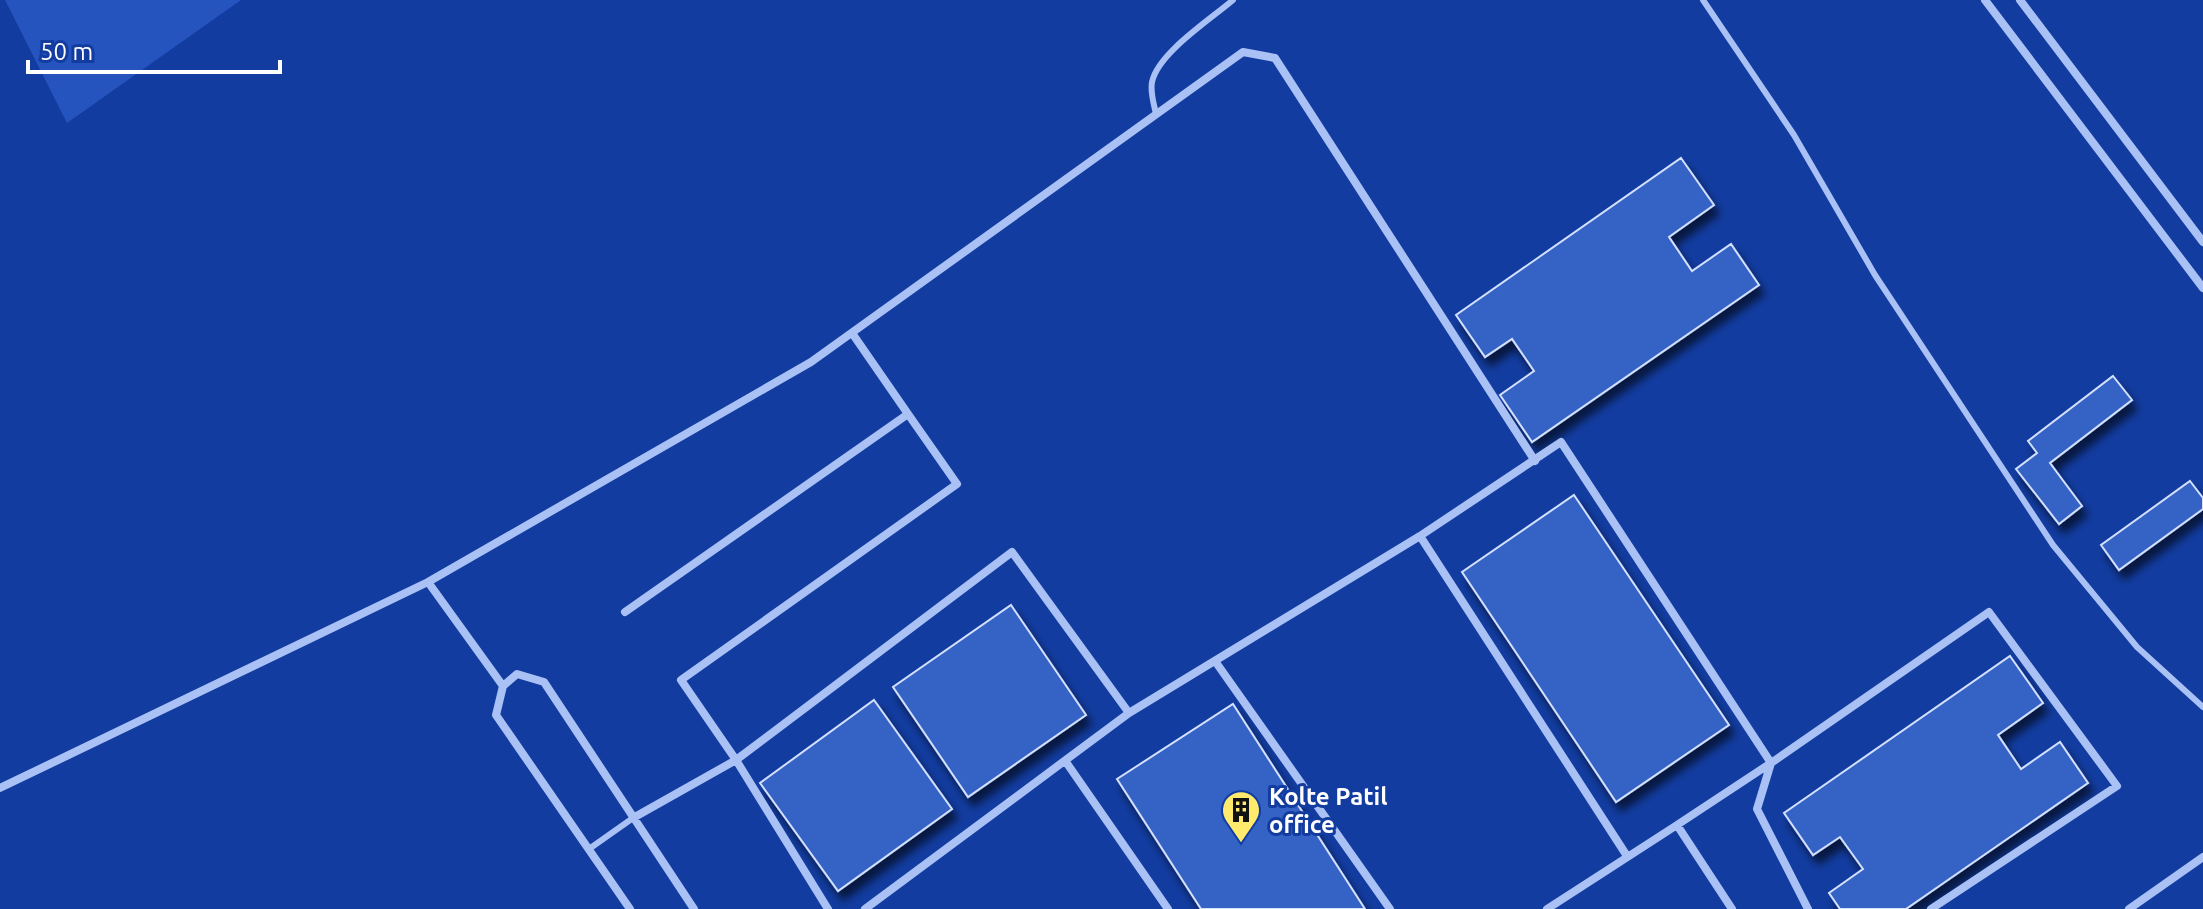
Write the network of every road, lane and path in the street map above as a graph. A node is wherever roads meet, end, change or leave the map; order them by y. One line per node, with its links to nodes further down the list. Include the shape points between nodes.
1 (1233, 0): 5 (lane, via 1170,52 1159,68 1152,80)
2 (1703, 0): 16 (lane, via 2053,545 2137,647)
3 (1985, 0): 7 (street)
4 (2020, 0): 6 (street)
5 (1156, 114): 8 (street); 10 (street, via 1243,52 1275,58)
6 (2203, 242)
7 (2203, 288)
8 (852, 333): 9 (street); 12 (street, via 811,362)
9 (908, 414): 13 (street); 18 (street, via 957,484 681,680)
10 (1535, 461): 11 (street); 20 (street, via 1561,442)
11 (1420, 536): 14 (street); 25 (street)
12 (428, 582): 15 (street); 21 (street)
13 (625, 612)
14 (1215, 661): 17 (street); 32 (street)
15 (503, 686): 22 (street, via 517,674 544,682); 24 (street, via 496,715)
16 (2203, 707)
17 (1129, 713): 18 (street, via 1012,552); 19 (street)
18 (736, 760): 22 (street); 29 (street)
19 (1066, 762): 30 (street); 31 (street)
20 (1771, 763): 23 (street); 35 (street, via 1757,809); 36 (street, via 1989,612 2117,786)
21 (0, 788)
22 (633, 818): 24 (lane); 28 (street)
23 (1677, 825): 25 (street); 34 (street)
24 (589, 849): 27 (street)
25 (1627, 856): 33 (street)
26 (2203, 857): 37 (street)
27 (630, 909)
28 (694, 909)
29 (828, 909)
30 (865, 909)
31 (1168, 909)
32 (1390, 909)
33 (1547, 909)
34 (1732, 909)
35 (1808, 909)
36 (1931, 909)
37 (2129, 909)

